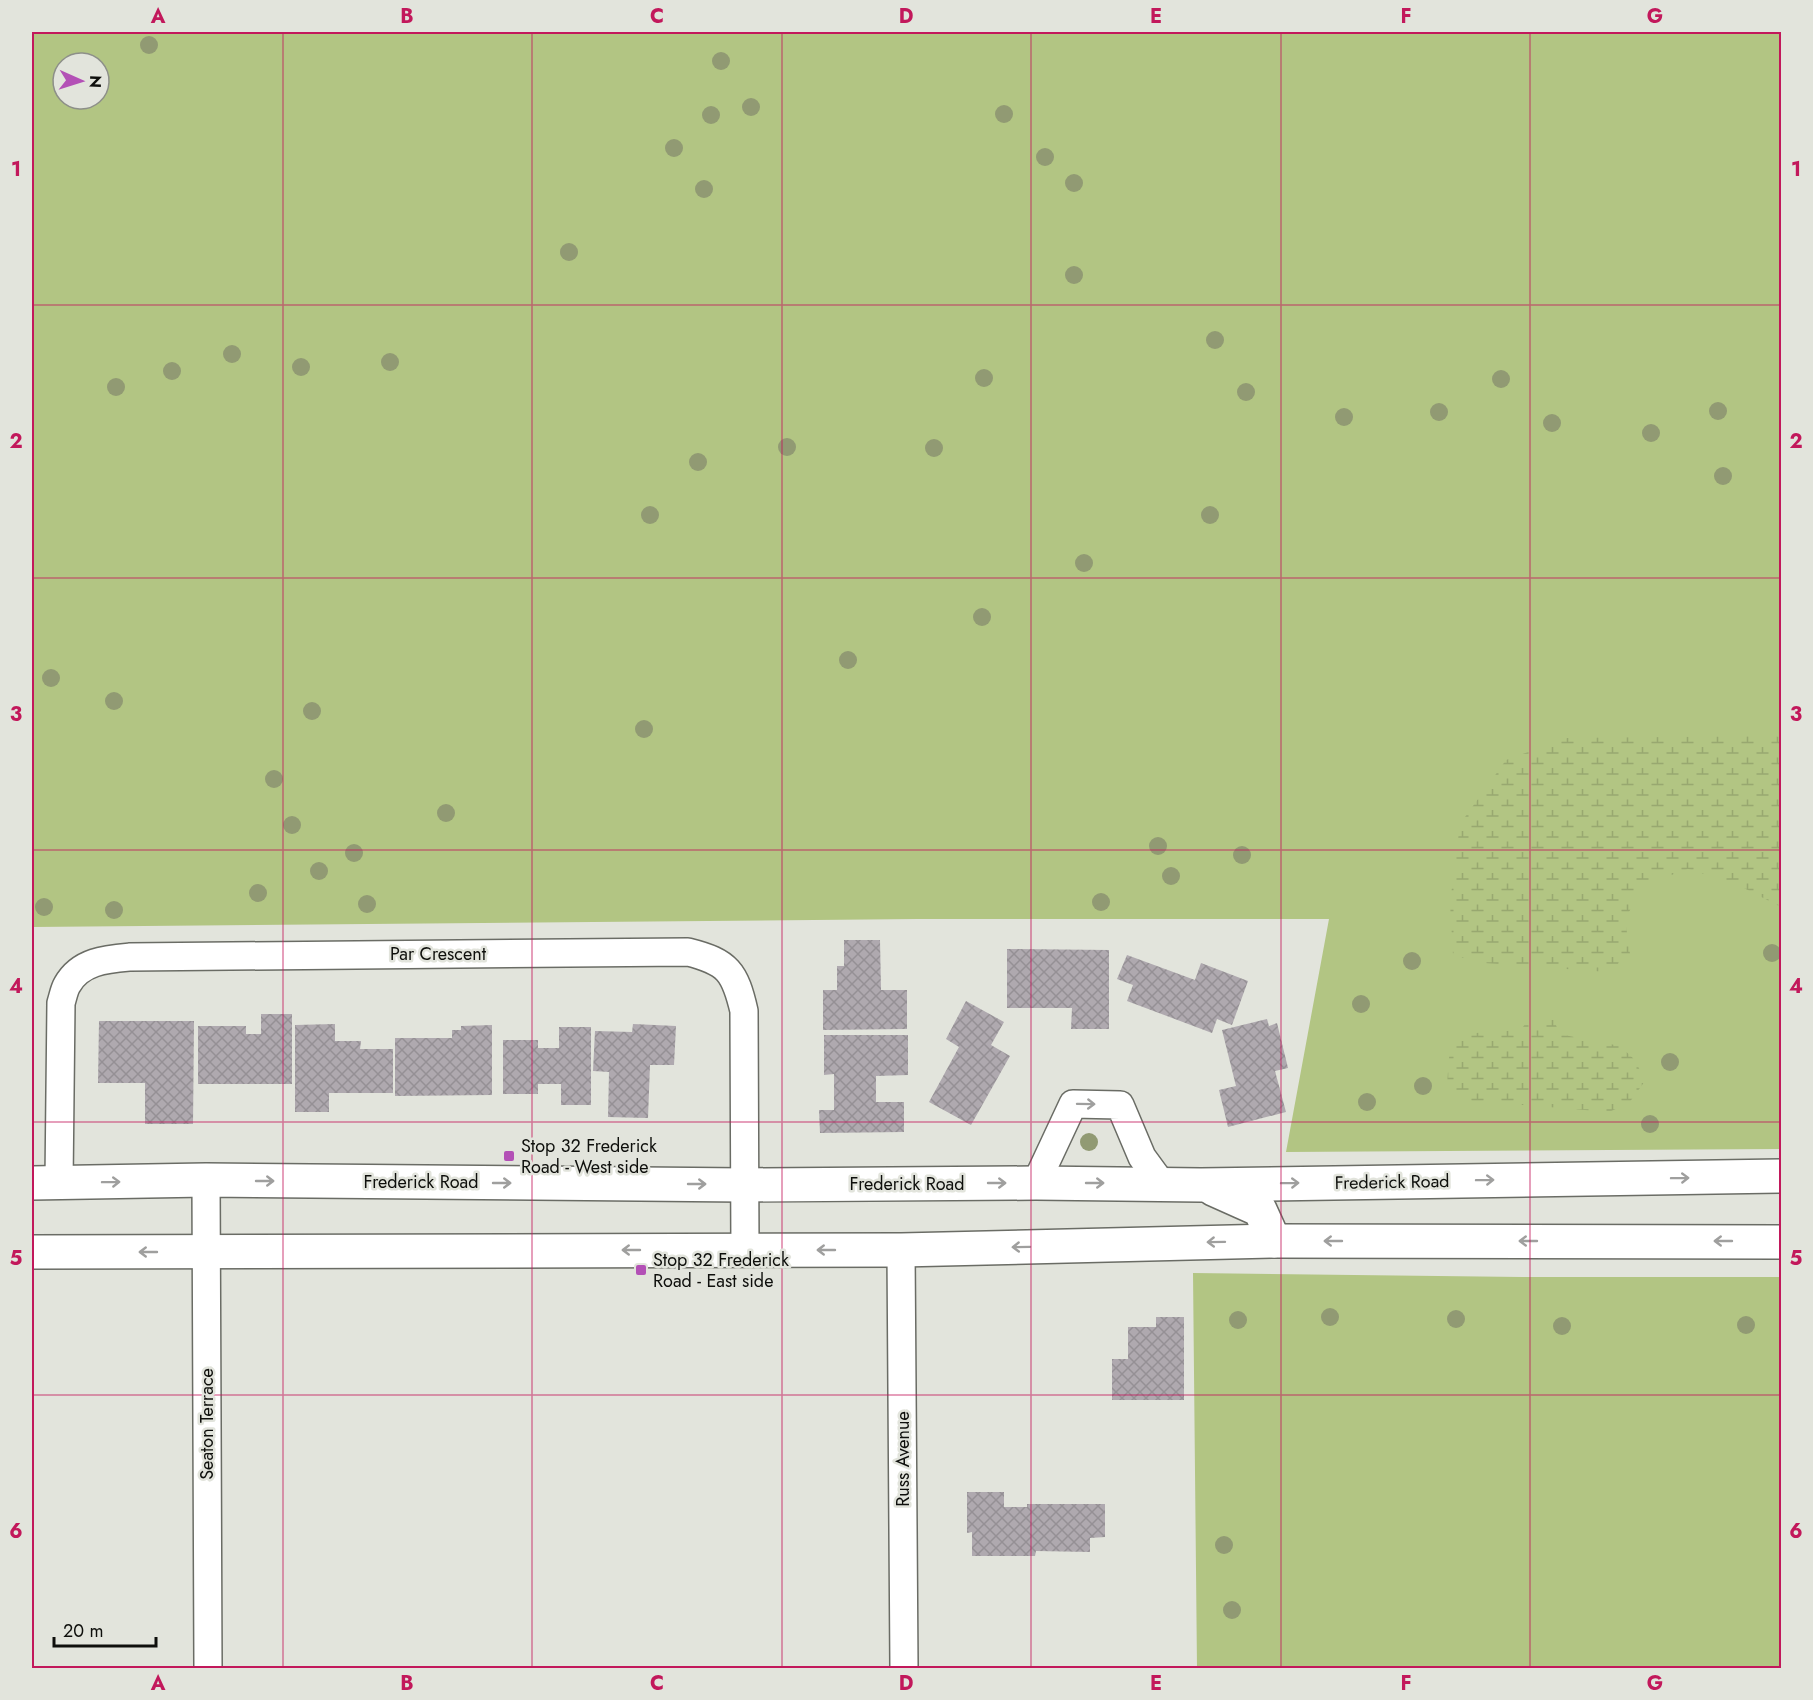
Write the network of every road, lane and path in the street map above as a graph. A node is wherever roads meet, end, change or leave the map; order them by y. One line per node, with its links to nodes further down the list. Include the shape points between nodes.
1 (1782, 1176): 7 (main road, Frederick Road, one-way to 1)
2 (206, 1180): 3 (main road, Frederick Road, one-way to 2); 6 (main road, Frederick Road, one-way to 6); 13 (street, Seaton Terrace)
3 (45, 1182): 6 (street, Par Crescent, via 61,1003 67,984 80,970 98,961 130,957 688,952 723,966 738,984 744,1011)
4 (1036, 1183): 5 (main road, Frederick Road, one-way to 5); 5 (street, one-way to 5, via 1072,1104 1120,1105 1142,1157); 6 (main road, Frederick Road, one-way to 4)
5 (1161, 1183): 7 (main road, Frederick Road)
6 (744, 1185): 10 (street, Par Crescent)
7 (1201, 1185): 8 (main road, via 1260,1210)
8 (1274, 1241): 9 (main road, one-way to 8); 11 (main road, one-way to 11)
9 (1782, 1242)
10 (745, 1250): 11 (main road, one-way to 10); 13 (main road, one-way to 13)
11 (902, 1250): 15 (street, Russ Avenue)
12 (32, 1252): 13 (main road, one-way to 12)
13 (207, 1252): 14 (street, Seaton Terrace)
14 (208, 1668)
15 (904, 1668)

